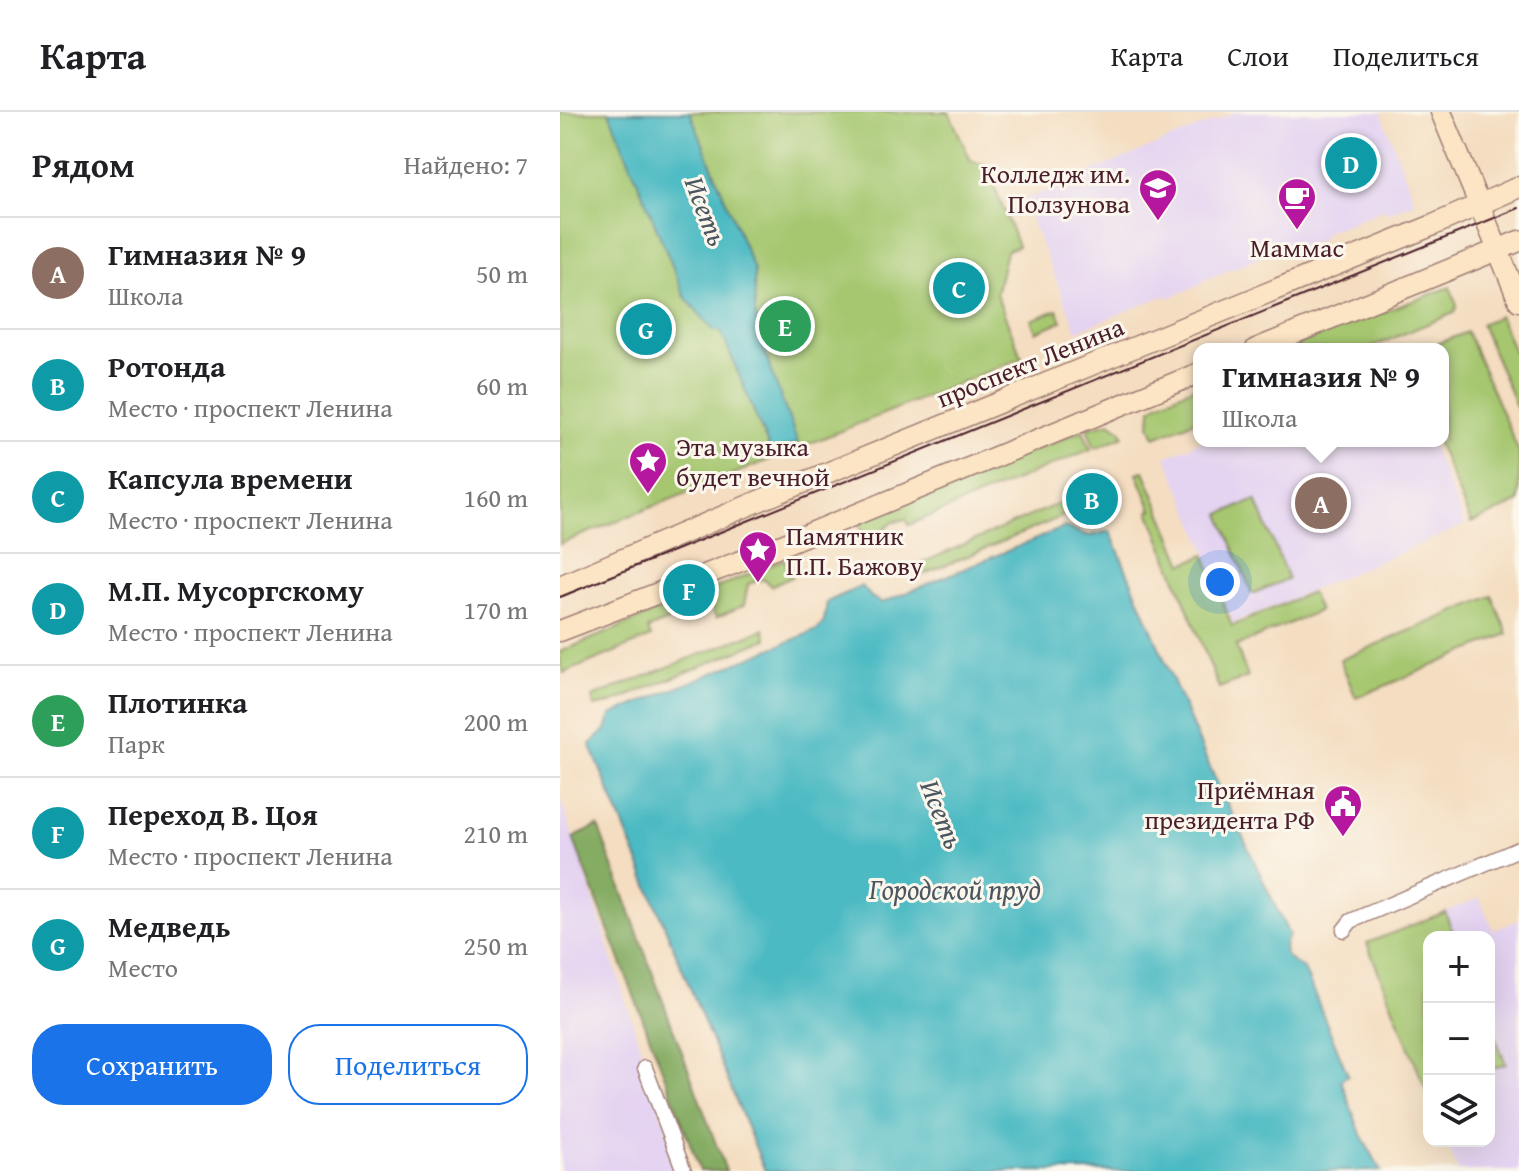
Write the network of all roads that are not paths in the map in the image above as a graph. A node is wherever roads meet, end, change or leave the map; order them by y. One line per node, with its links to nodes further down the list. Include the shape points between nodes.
1 (1441, 112): 3 (main road)
2 (1519, 187): 3 (main road, проспект Ленина)
3 (1479, 205): 5 (main road); 9 (main road, проспект Ленина)
4 (1519, 241): 5 (main road)
5 (1498, 249): 6 (main road); 7 (main road)
6 (1519, 301)
7 (1271, 343)
8 (1193, 375): 10 (main road)
9 (560, 586)
10 (560, 631)
11 (1519, 849): 12 (street, via 1351,921)
12 (1344, 930)
13 (645, 1068): 14 (street)
14 (684, 1171)

